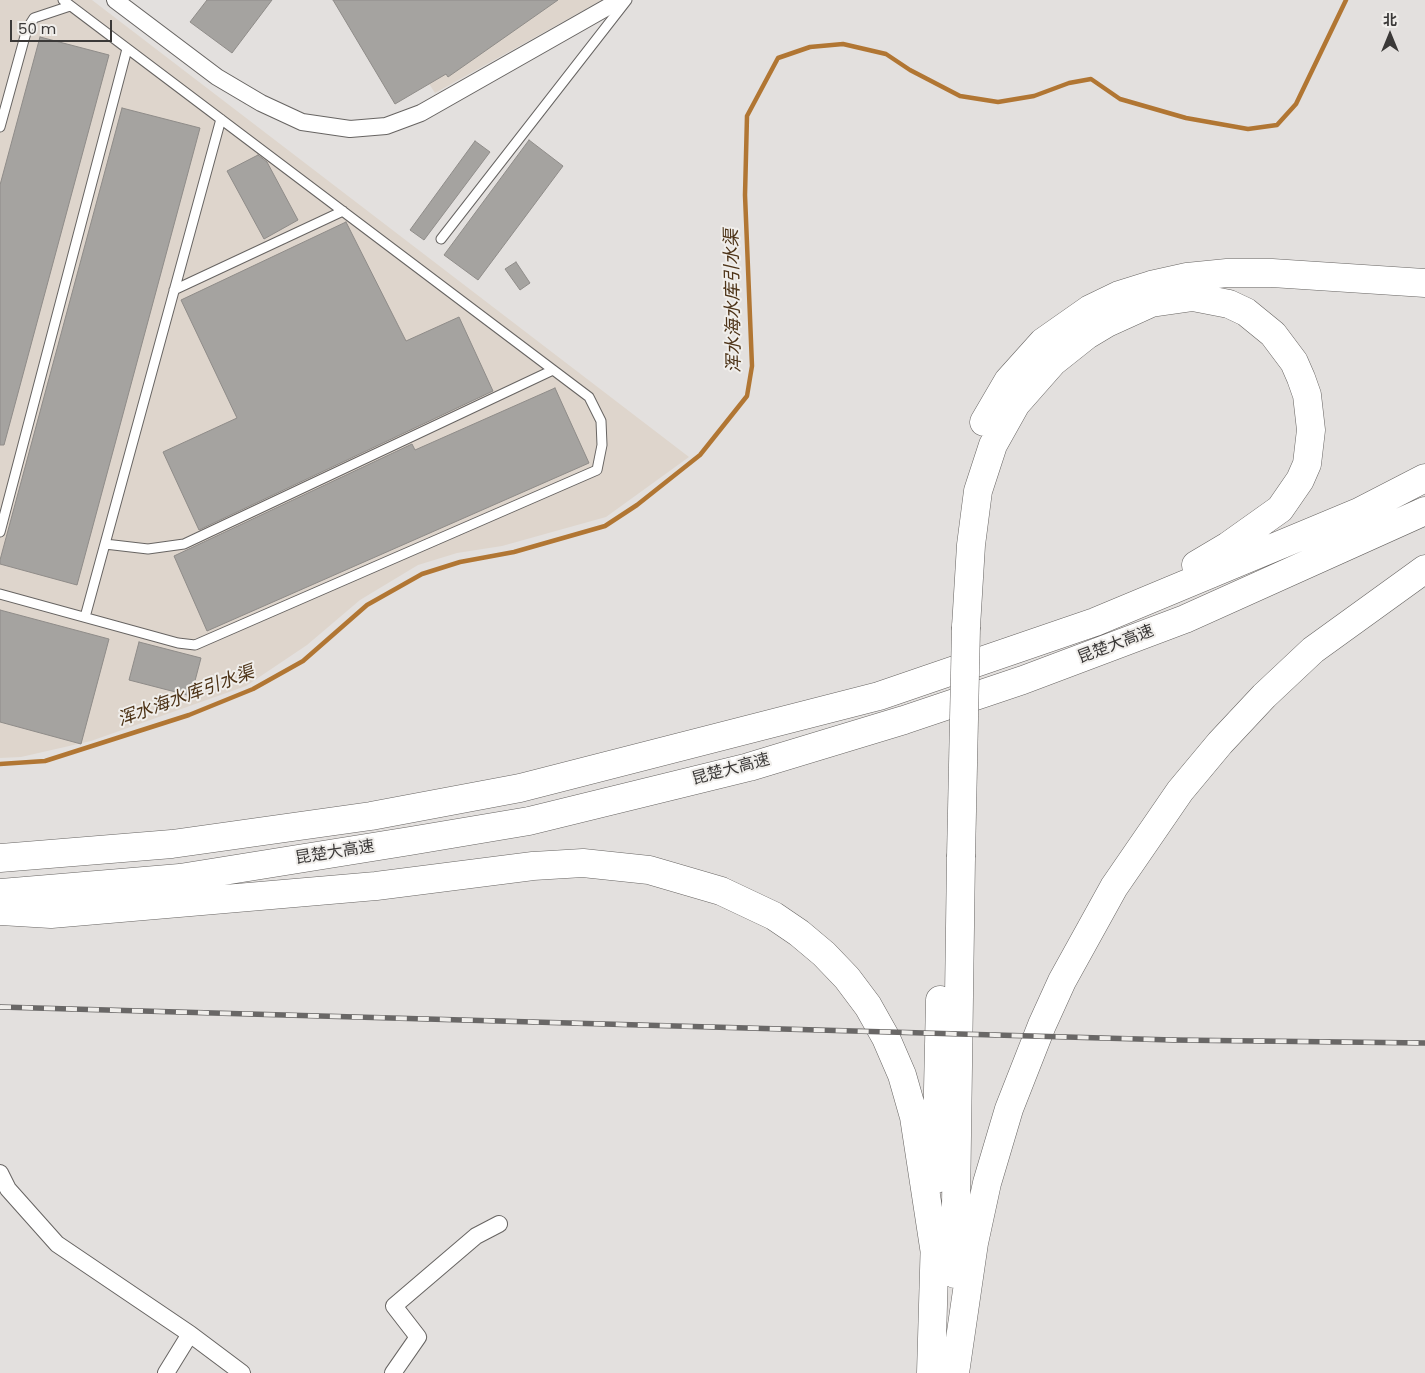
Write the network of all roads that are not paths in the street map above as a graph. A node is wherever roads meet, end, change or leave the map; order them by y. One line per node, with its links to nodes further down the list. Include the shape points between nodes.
1 (115, 0): 2 (street, via 217,77 261,103 302,122 350,129 386,126 421,113)
2 (620, 0)
3 (627, 0): 9 (lane)
4 (66, 3): 5 (lane); 7 (lane, via 34,18 26,29)
5 (127, 49): 6 (lane); 15 (lane)
6 (221, 120): 8 (lane); 11 (lane)
7 (0, 127)
8 (343, 211): 11 (lane); 12 (lane)
9 (441, 239)
10 (1425, 284): 21 (highway, via 1272,274 1227,273 1187,277 1119,295 1065,324 1008,382 975,444 962,482 954,526)
11 (174, 290): 16 (lane)
12 (553, 370): 16 (lane, via 184,544 148,549); 19 (lane, via 589,397 601,421 602,445 597,470 195,646)
13 (1425, 478): 20 (highway, 昆楚大高速, via 1359,512)
14 (1425, 511): 24 (highway, 昆楚大高速, via 1186,619 1023,680 749,767 529,821 419,840 180,878)
15 (0, 532)
16 (105, 544): 19 (lane)
17 (1425, 569): 34 (highway, via 1313,650 1264,696 1180,791 1105,903 1062,981 1009,1109 974,1243)
18 (0, 594): 19 (lane)
19 (85, 618)
20 (1095, 622): 21 (highway, via 1259,525 1280,509 1307,464 1311,430 1301,378 1273,334 1246,312 1230,304 1193,297 1173,298 1128,312 1069,348 1027,390 1000,431 980,481); 23 (highway, 昆楚大高速, via 878,696 520,788 371,816 172,844)
21 (957, 629): 22 (highway)
22 (952, 857): 28 (highway); 34 (highway)
23 (0, 858)
24 (0, 893)
25 (0, 911): 28 (highway, via 51,914 376,886 532,866 583,863 649,870 721,891 756,907 799,933 841,972 868,1006 902,1075 914,1117)
26 (0, 1173): 29 (street, via 8,1189 56,1244)
27 (499, 1224): 32 (street, via 476,1236 394,1306 418,1337)
28 (935, 1254): 33 (highway)
29 (190, 1334): 30 (street); 31 (street)
30 (166, 1373)
31 (242, 1373)
32 (393, 1373)
33 (931, 1373)
34 (954, 1373)

